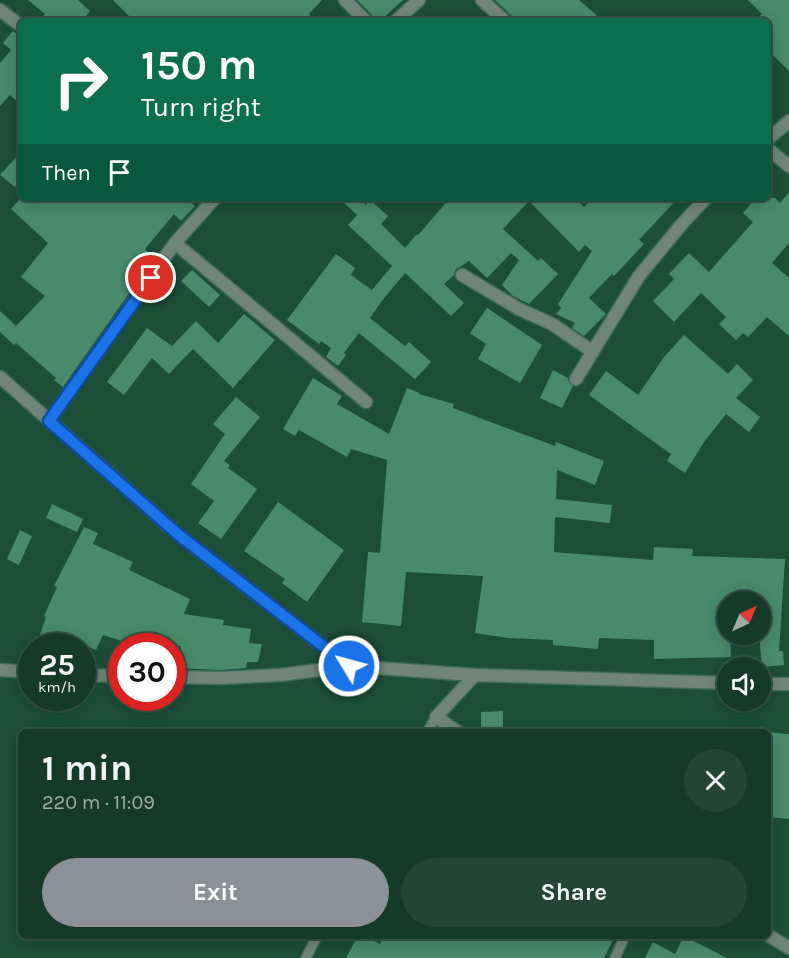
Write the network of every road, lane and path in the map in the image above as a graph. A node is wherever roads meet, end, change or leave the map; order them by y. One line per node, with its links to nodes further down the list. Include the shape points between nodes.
1 (345, 0): 5 (street)
2 (419, 0): 6 (street)
3 (482, 0): 7 (street)
4 (0, 10): 8 (street)
5 (363, 18)
6 (399, 18)
7 (502, 18)
8 (18, 24)
9 (789, 121): 10 (street)
10 (771, 137)
11 (771, 151): 12 (street)
12 (789, 165)
13 (208, 201): 15 (street)
14 (703, 201): 17 (street, via 639,276)
15 (175, 243): 20 (street); 21 (street)
16 (462, 274): 17 (street, via 552,324)
17 (593, 352): 19 (street)
18 (0, 377): 21 (street)
19 (576, 379)
20 (366, 402)
21 (49, 421): 22 (street, via 180,536)
22 (349, 666): 25 (street); 26 (street, via 280,675)
23 (0, 670): 24 (street)
24 (18, 671)
25 (475, 675): 27 (street); 30 (street)
26 (186, 677)
27 (717, 683)
28 (771, 684): 29 (street)
29 (789, 684)
30 (436, 717): 31 (lane); 32 (street)
31 (429, 729)
32 (454, 729)
33 (771, 937): 36 (street)
34 (316, 939): 37 (lane)
35 (624, 939): 38 (lane)
36 (789, 948)
37 (306, 958)
38 (615, 958)

